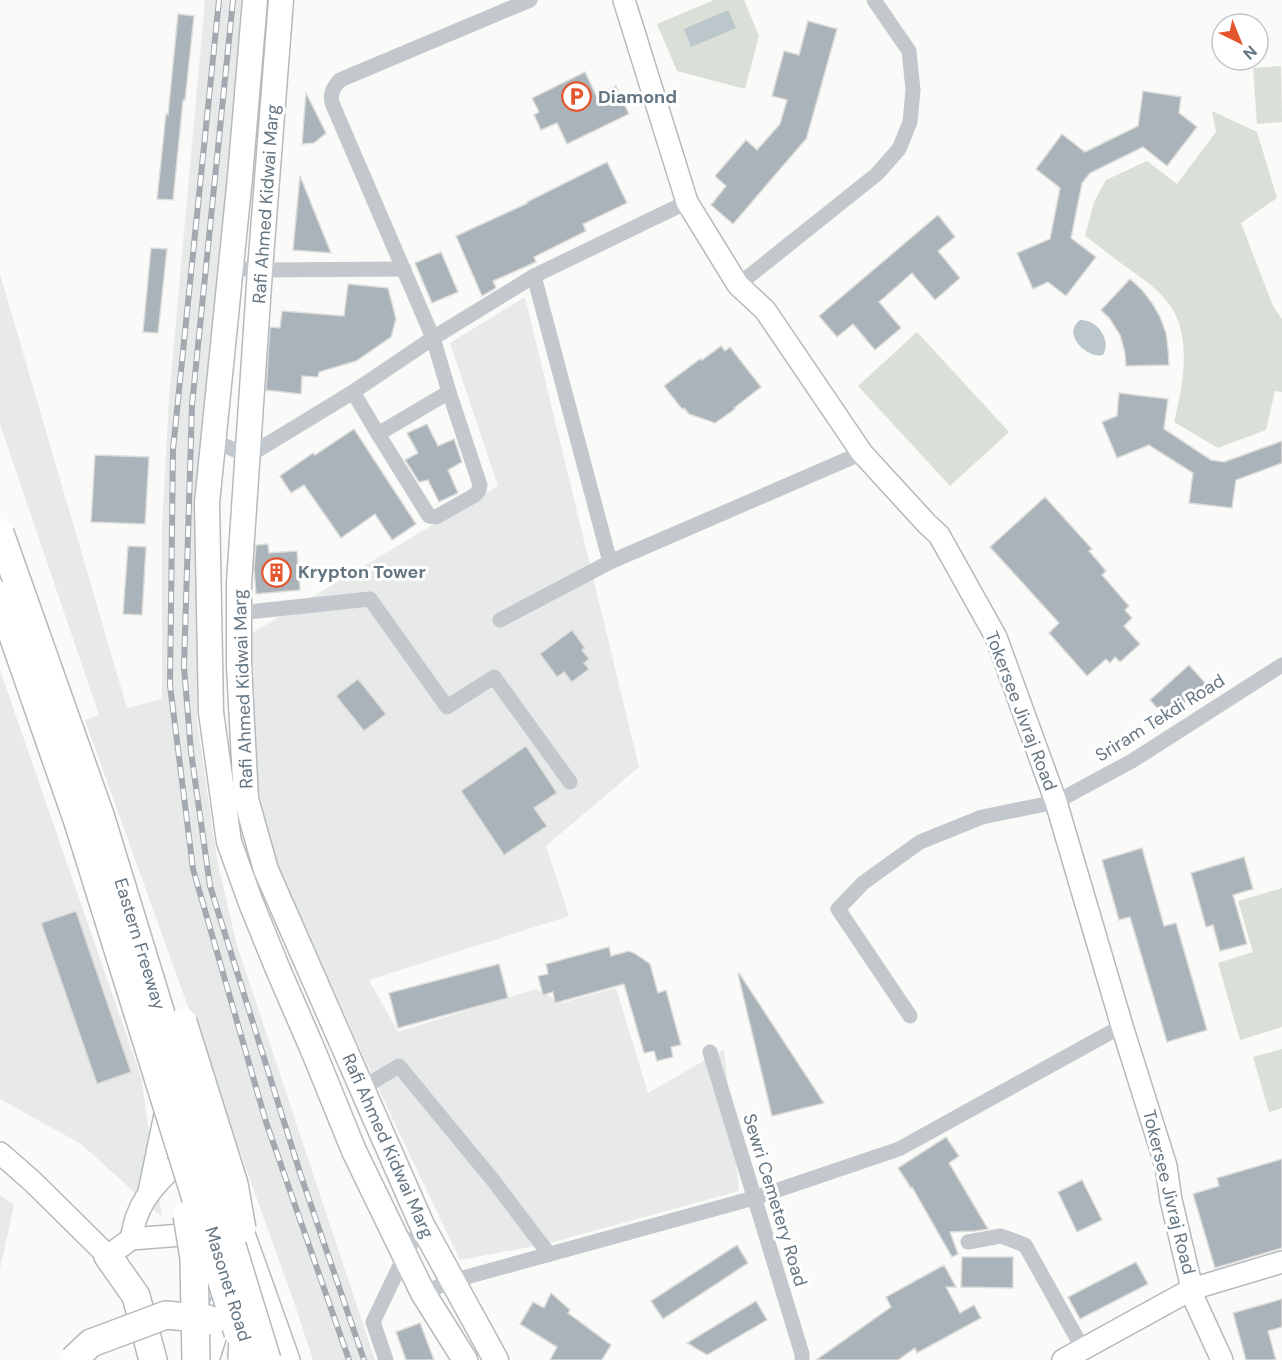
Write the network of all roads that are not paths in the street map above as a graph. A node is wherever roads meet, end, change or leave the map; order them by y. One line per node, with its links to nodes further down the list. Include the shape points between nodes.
1 (255, 0): 7 (main road, Rafi Ahmed Kidwai Marg)
2 (281, 0): 9 (main road, Rafi Ahmed Kidwai Marg)
3 (530, 0): 8 (street, via 340,80 330,94)
4 (624, 0): 6 (street, Tokersee Jivraj Road)
5 (874, 0): 11 (street, via 909,51 913,90 910,122 899,149 878,174)
6 (687, 202): 10 (street); 11 (street, Tokersee Jivraj Road)
7 (231, 268): 9 (street); 16 (main road, Rafi Ahmed Kidwai Marg)
8 (404, 269): 9 (street); 12 (street)
9 (261, 270): 18 (main road, Rafi Ahmed Kidwai Marg)
10 (534, 276): 12 (street); 20 (street)
11 (738, 285): 17 (street, Tokersee Jivraj Road, via 765,310)
12 (433, 338): 13 (street); 14 (street)
13 (353, 392): 15 (street); 18 (street)
14 (449, 392): 15 (street); 15 (street, via 480,485 475,495 436,517 429,516)
15 (378, 434)
16 (212, 440): 18 (street); 26 (main road, Rafi Ahmed Kidwai Marg, via 207,503)
17 (862, 453): 20 (street); 29 (street, Tokersee Jivraj Road, via 939,535 996,637)
18 (248, 456): 23 (main road, Rafi Ahmed Kidwai Marg)
19 (1, 531): 37 (street, via 140,915); 61 (highway, bridge, via 36,582 134,869 234,1184 245,1253); 63 (highway, Eastern Freeway, bridge, via 100,815)
20 (610, 562): 24 (street)
21 (0, 577): 35 (street, Masonet Road)
22 (0, 595): 30 (highway, Eastern Freeway, bridge)
23 (239, 613): 27 (main road, Rafi Ahmed Kidwai Marg); 28 (street, via 370,599 447,707 494,677)
24 (500, 620)
25 (1282, 665): 29 (street, Sriram Tekdi Road, via 1131,761)
26 (211, 712): 27 (main road); 36 (main road, Rafi Ahmed Kidwai Marg, via 229,842)
27 (241, 712): 34 (main road, Rafi Ahmed Kidwai Marg, via 246,799 266,870)
28 (570, 782)
29 (1056, 802): 31 (street, Sriram Tekdi Road, via 982,817 920,842 863,883 838,909); 32 (street, Tokersee Jivraj Road)
30 (111, 925): 59 (highway, bridge, via 114,958 186,1210 194,1258); 62 (highway, Eastern Freeway, bridge)
31 (910, 1016)
32 (1122, 1026): 41 (street, via 899,1149); 55 (street, Tokersee Jivraj Road, via 1166,1166)
33 (710, 1052): 41 (street, Sewri Cemetery Road)
34 (362, 1088): 36 (main road); 44 (main road, Rafi Ahmed Kidwai Marg); 47 (street, via 399,1066)
35 (169, 1096): 39 (street, Masonet Road); 40 (street)
36 (335, 1104): 48 (main road, Rafi Ahmed Kidwai Marg)
37 (212, 1144): 39 (street); 42 (street)
38 (0, 1153): 49 (street)
39 (188, 1157): 40 (street); 43 (street, Masonet Road)
40 (148, 1195): 45 (street, via 137,1214)
41 (754, 1198): 47 (street); 68 (street, Sewri Cemetery Road)
42 (235, 1208): 43 (street); 64 (street)
43 (206, 1216): 45 (street, via 192,1232); 53 (street, Masonet Road)
44 (422, 1225): 48 (street); 52 (main road, Rafi Ahmed Kidwai Marg)
45 (131, 1239): 49 (street)
46 (968, 1242): 56 (street, via 1001,1236 1025,1245)
47 (549, 1254): 52 (street)
48 (405, 1255): 54 (main road, Rafi Ahmed Kidwai Marg); 65 (street, via 373,1322)
49 (108, 1256): 58 (highway, via 136,1296)
50 (1282, 1262): 55 (street)
51 (1282, 1274): 55 (street)
52 (452, 1281): 54 (street); 67 (main road, Rafi Ahmed Kidwai Marg)
53 (230, 1291): 60 (highway); 62 (street, Masonet Road)
54 (423, 1293): 66 (main road, Rafi Ahmed Kidwai Marg)
55 (1193, 1295): 56 (street); 70 (street, Tokersee Jivraj Road)
56 (1087, 1354): 69 (street)
57 (73, 1360): 64 (highway, bridge, via 92,1343 166,1315 208,1319 273,1346)
58 (153, 1360)
59 (195, 1360)
60 (205, 1360)
61 (242, 1360)
62 (249, 1360)
63 (267, 1360)
64 (287, 1360)
65 (386, 1360)
66 (465, 1360)
67 (496, 1360)
68 (802, 1360)
69 (1063, 1360)
70 (1222, 1360)

